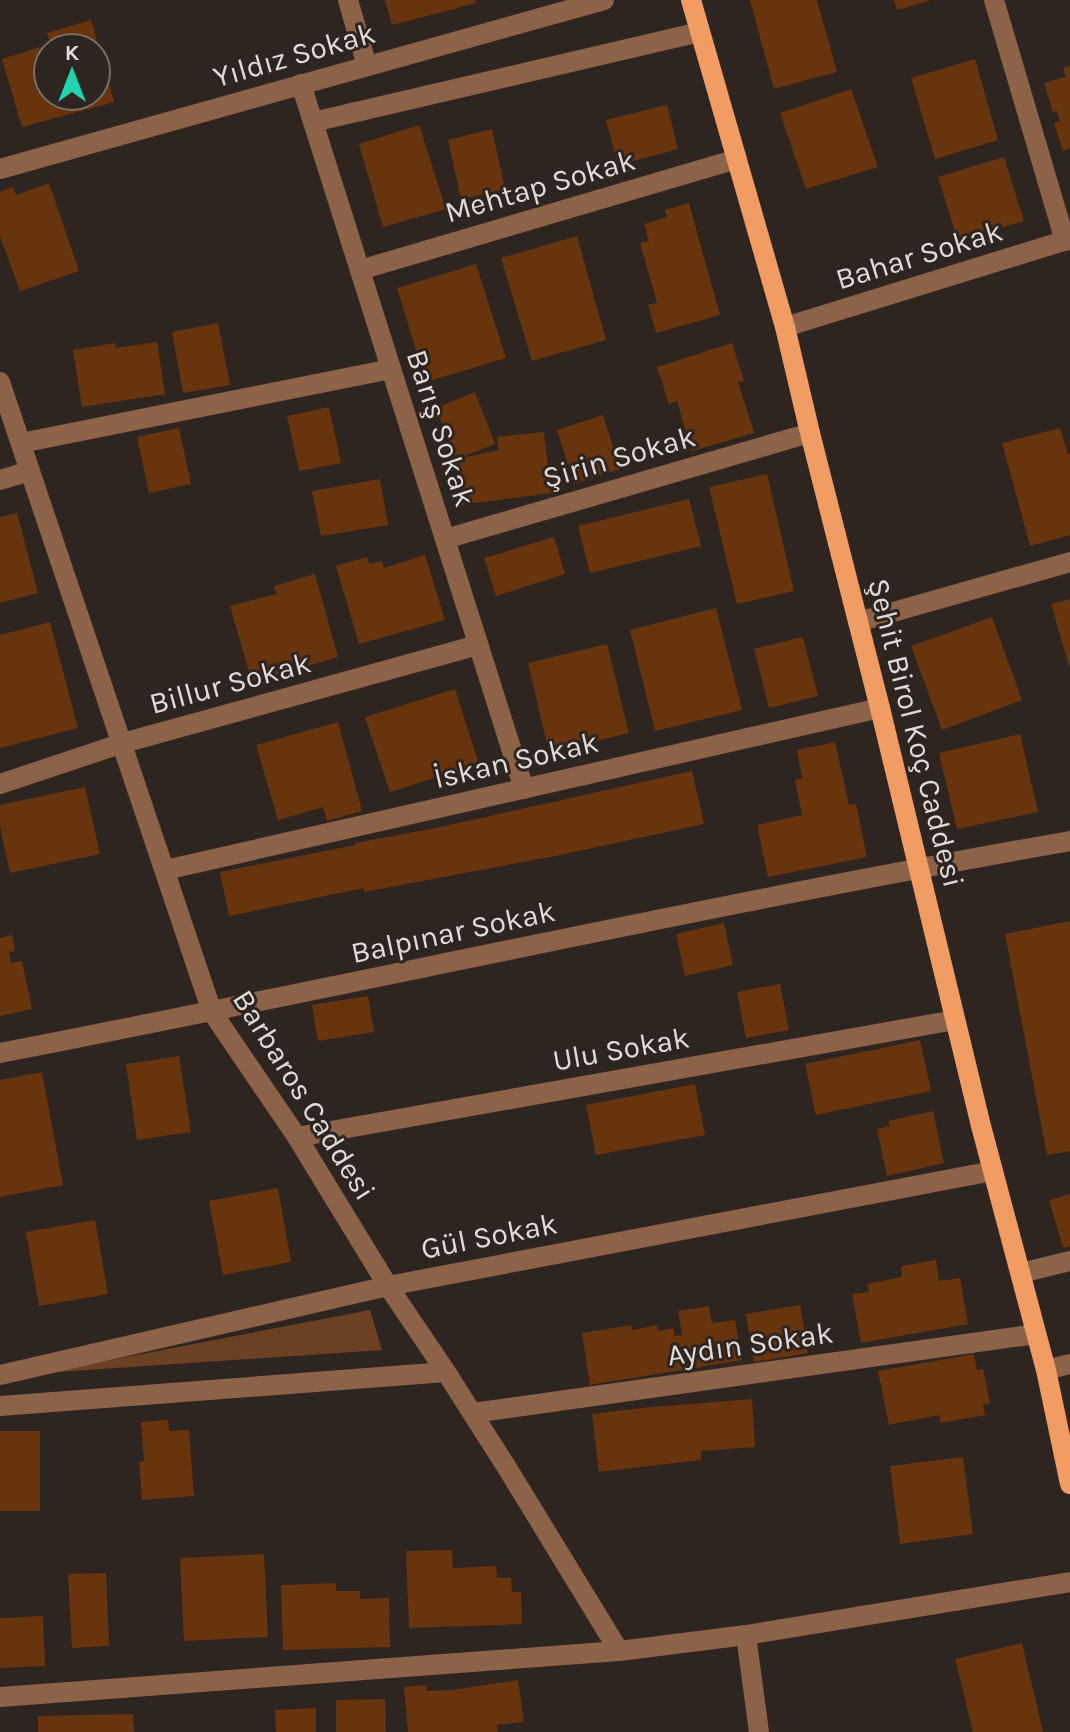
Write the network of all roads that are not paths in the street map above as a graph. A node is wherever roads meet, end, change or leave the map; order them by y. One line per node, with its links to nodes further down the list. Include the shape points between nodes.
1 (348, 0): 6 (street)
2 (604, 0): 6 (street, Yıldız Sokak)
3 (691, 0): 5 (main road, Şehit Birol Koç Caddesi)
4 (994, 0): 11 (street)
5 (700, 32): 8 (street); 9 (main road, Şehit Birol Koç Caddesi)
6 (367, 66): 7 (street, Yıldız Sokak)
7 (301, 84): 8 (street, Barış Sokak); 10 (street, Yıldız Sokak)
8 (313, 122): 12 (street, Barış Sokak)
9 (737, 159): 12 (street, Mehtap Sokak); 13 (main road, Şehit Birol Koç Caddesi)
10 (0, 169)
11 (1068, 240): 13 (street, Bahar Sokak)
12 (360, 270): 14 (street, Barış Sokak)
13 (785, 327): 16 (main road, Şehit Birol Koç Caddesi)
14 (391, 369): 17 (street); 20 (street, Barış Sokak)
15 (0, 382): 17 (street, Barbaros Caddesi)
16 (810, 433): 20 (street, Şirin Sokak); 22 (main road, Şehit Birol Koç Caddesi)
17 (21, 443): 18 (street, Barbaros Caddesi)
18 (30, 471): 19 (street); 25 (street, Barbaros Caddesi)
19 (0, 480)
20 (445, 539): 23 (street, Barış Sokak)
21 (1070, 562): 22 (street)
22 (858, 622): 24 (main road, Şehit Birol Koç Caddesi)
23 (478, 645): 25 (street, Billur Sokak); 27 (street, Barış Sokak)
24 (880, 708): 27 (street, İskan Sokak); 29 (main road, Şehit Birol Koç Caddesi)
25 (123, 743): 26 (street, Billur Sokak); 30 (street, Barbaros Caddesi)
26 (0, 784)
27 (524, 789): 30 (street, İskan Sokak)
28 (1070, 841): 29 (street, Balpınar Sokak)
29 (918, 868): 31 (street, Balpınar Sokak); 32 (main road, Şehit Birol Koç Caddesi)
30 (165, 870): 31 (street, Barbaros Caddesi)
31 (212, 1012): 33 (street, Balpınar Sokak); 34 (street, Barbaros Caddesi)
32 (955, 1020): 34 (street, Ulu Sokak); 35 (main road, Şehit Birol Koç Caddesi)
33 (0, 1053)
34 (297, 1137): 38 (street, Barbaros Caddesi)
35 (993, 1171): 37 (main road, Şehit Birol Koç Caddesi); 38 (street, Gül Sokak)
36 (1070, 1261): 37 (street)
37 (1021, 1273): 39 (main road, Şehit Birol Koç Caddesi)
38 (388, 1286): 42 (street, Barbaros Caddesi); 43 (street, Gül Sokak)
39 (1036, 1334): 41 (main road, Şehit Birol Koç Caddesi); 45 (street, Aydın Sokak)
40 (1070, 1364): 41 (street)
41 (1046, 1370): 46 (main road, Şehit Birol Koç Caddesi)
42 (446, 1372): 44 (street); 45 (street, Barbaros Caddesi)
43 (0, 1375)
44 (0, 1406)
45 (473, 1413): 49 (street, Barbaros Caddesi)
46 (1070, 1484)
47 (1070, 1582): 48 (street)
48 (746, 1635): 49 (street); 51 (street)
49 (619, 1651): 50 (street)
50 (0, 1697)
51 (759, 1732)

